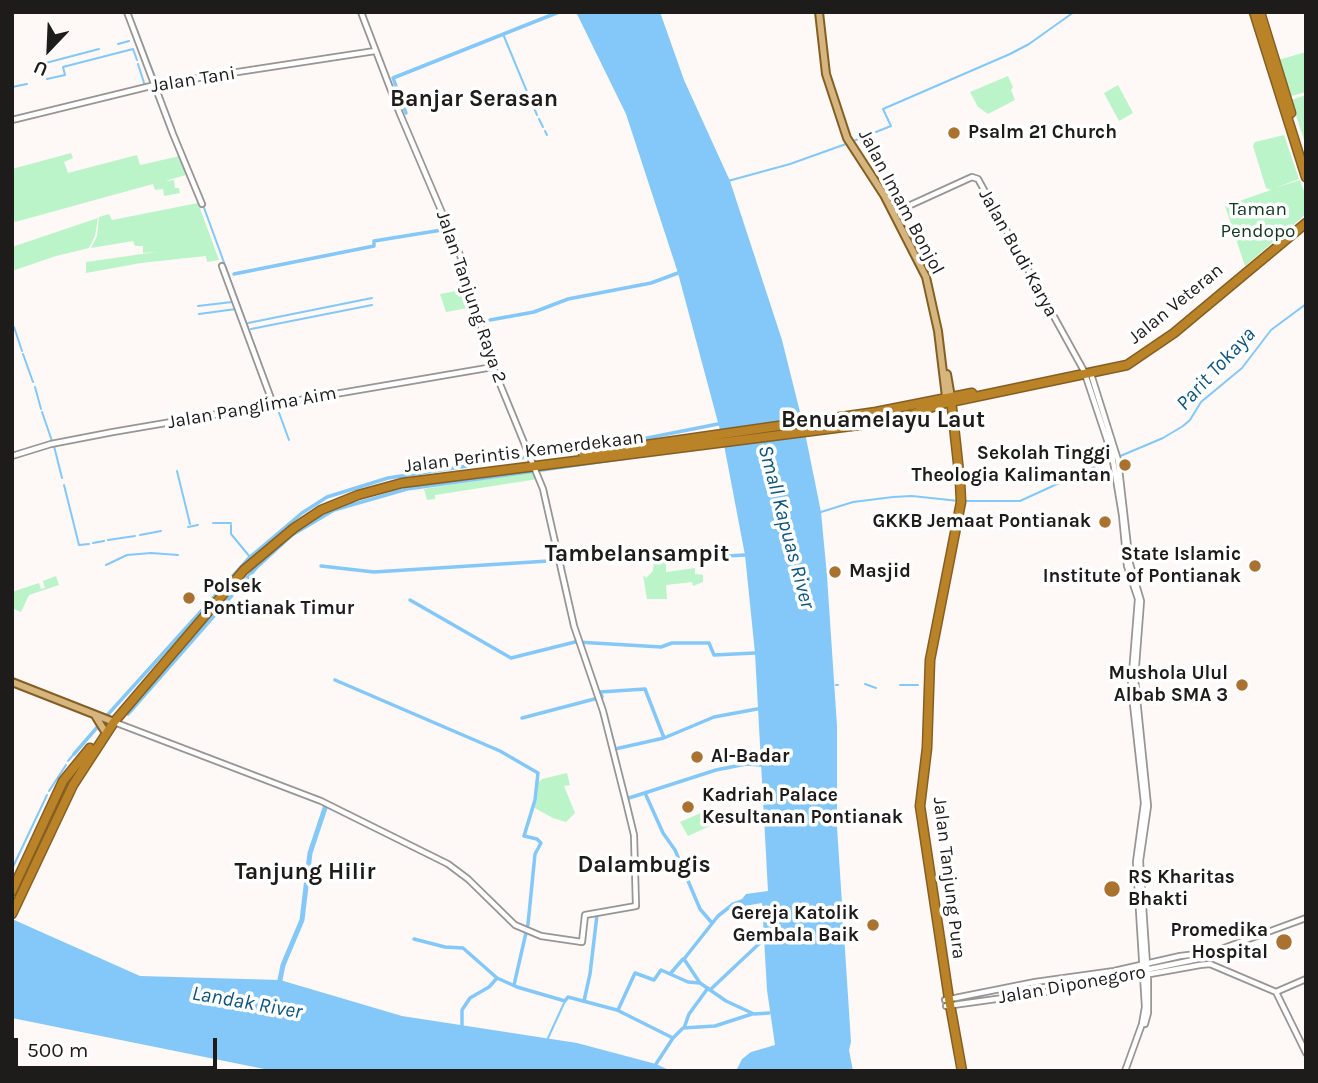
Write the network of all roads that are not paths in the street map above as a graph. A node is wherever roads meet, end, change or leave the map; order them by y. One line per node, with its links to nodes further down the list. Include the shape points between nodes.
1 (127, 12): 7 (street)
2 (361, 12): 6 (street, Jalan Tanjung Raya 2)
3 (819, 12): 12 (main road, Jalan Imam Bonjol, via 826,74 849,142)
4 (1254, 12): 10 (highway)
5 (1260, 12): 9 (highway)
6 (375, 51): 7 (street, Jalan Tani); 15 (street, Jalan Tanjung Raya 2, via 460,255)
7 (157, 84): 8 (street, Jalan Tani); 11 (street)
8 (12, 120)
9 (1306, 159)
10 (1306, 177)
11 (202, 204)
12 (893, 212): 16 (street, Jalan Budi Karya, via 976,178); 17 (main road, Jalan Imam Bonjol, via 926,277)
13 (1306, 221): 16 (highway, Jalan Veteran, via 1134,362)
14 (222, 266): 18 (street)
15 (493, 367): 18 (street, Jalan Panglima Aim); 21 (street, Jalan Tanjung Raya 2)
16 (1087, 372): 17 (highway, Jalan Veteran); 33 (street, via 1115,457 1127,569 1138,599 1133,679 1145,799 1136,862)
17 (949, 400): 19 (highway, Jalan Perintis Kemerdekaan); 19 (highway, Jalan Perintis Kemerdekaan, via 907,416 867,424); 39 (highway, Jalan Tanjung Pura, via 959,496 930,660 920,806)
18 (275, 404): 20 (street, Jalan Panglima Aim, via 45,445)
19 (628, 453): 21 (highway, Jalan Perintis Kemerdekaan)
20 (12, 456)
21 (534, 463): 24 (highway, Jalan Perintis Kemerdekaan, via 390,485 321,510 244,570); 24 (street, Jalan Tanjung Raya 2, via 634,835 636,906 585,915 582,942 554,939 511,922 448,864 321,801)
22 (12, 682): 23 (main road)
23 (93, 715): 24 (main road); 25 (main road)
24 (108, 720): 25 (highway); 26 (highway)
25 (104, 730): 26 (highway, via 63,781)
26 (21, 883): 27 (highway); 28 (highway)
27 (12, 891)
28 (12, 914)
29 (1306, 918): 30 (street)
30 (1213, 952): 31 (street); 33 (street)
31 (1208, 957): 32 (street); 33 (street)
32 (1210, 964): 33 (street, Jalan Diponegoro); 36 (street)
33 (1145, 969): 34 (street); 34 (street, Jalan Diponegoro); 42 (street, via 1143,1019)
34 (1114, 975): 37 (street); 38 (street, Jalan Diponegoro)
35 (1306, 979): 36 (street)
36 (1276, 992): 40 (street)
37 (978, 993): 38 (street); 39 (street)
38 (979, 1000): 39 (street, Jalan Diponegoro)
39 (947, 1002): 41 (highway, Jalan Tanjung Pura)
40 (1306, 1053)
41 (960, 1071)
42 (1126, 1071)

